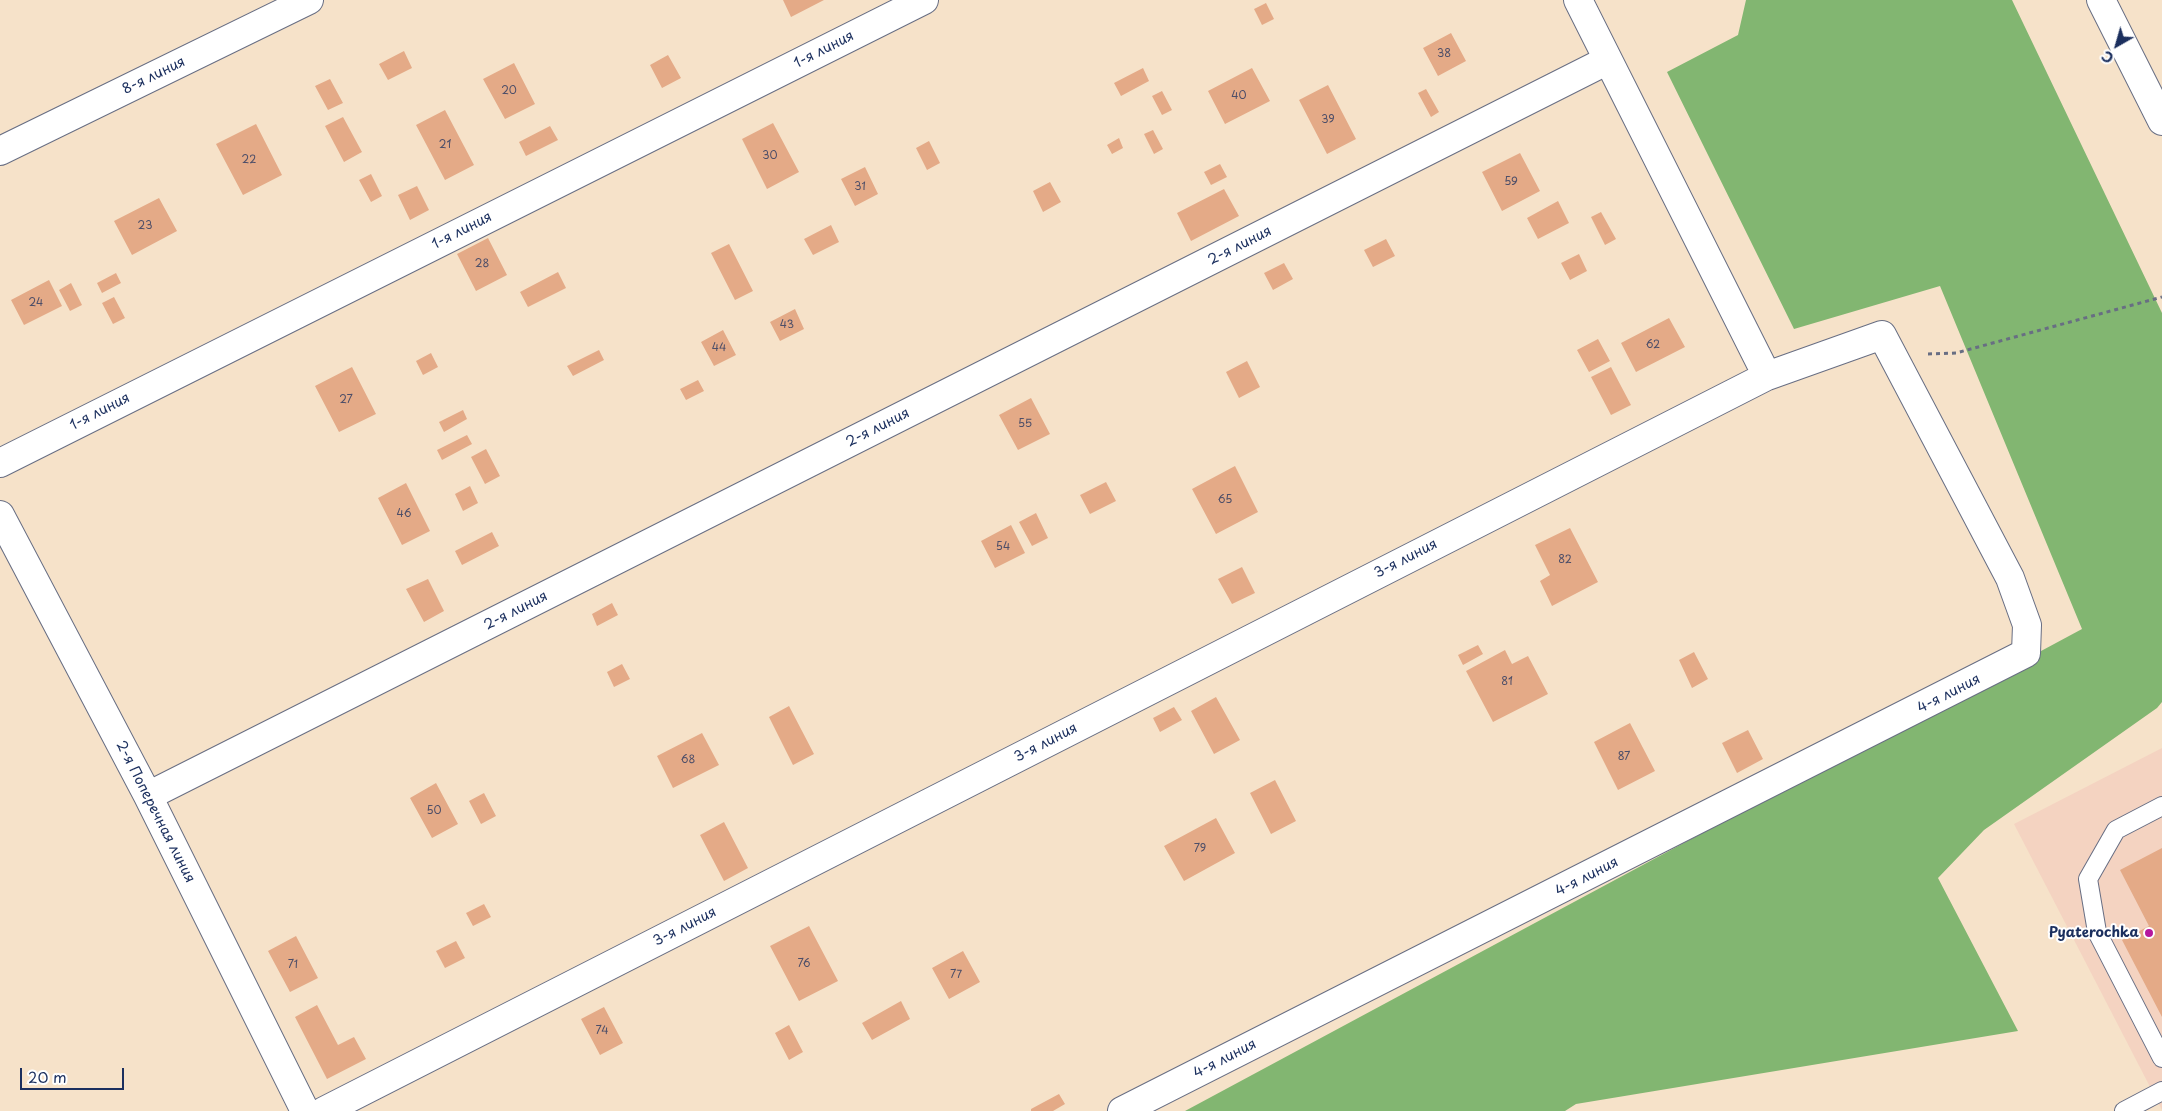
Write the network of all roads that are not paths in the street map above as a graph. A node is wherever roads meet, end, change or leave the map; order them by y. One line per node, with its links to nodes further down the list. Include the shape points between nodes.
1 (309, 0): 7 (street, 8-я линия)
2 (924, 0): 9 (street, 1-я линия)
3 (1578, 0): 5 (street)
4 (2101, 0): 6 (street)
5 (1608, 60): 8 (street); 12 (street, 2-я линия)
6 (2162, 121)
7 (0, 151)
8 (1767, 376): 11 (street, 3-я линия, via 1882,335 2010,578); 17 (street, 3-я линия)
9 (0, 463)
10 (0, 515): 12 (street, 2-я Поперечная линия)
11 (2027, 626): 18 (street, 4-я линия, via 2026,653 1999,669)
12 (148, 796): 16 (street, 2-я Поперечная линия)
13 (2162, 806): 14 (lane, via 2116,830 2088,879 2097,932)
14 (2162, 1058)
15 (2162, 1091): 19 (lane)
16 (305, 1111)
17 (324, 1111)
18 (1122, 1111)
19 (2124, 1111)

